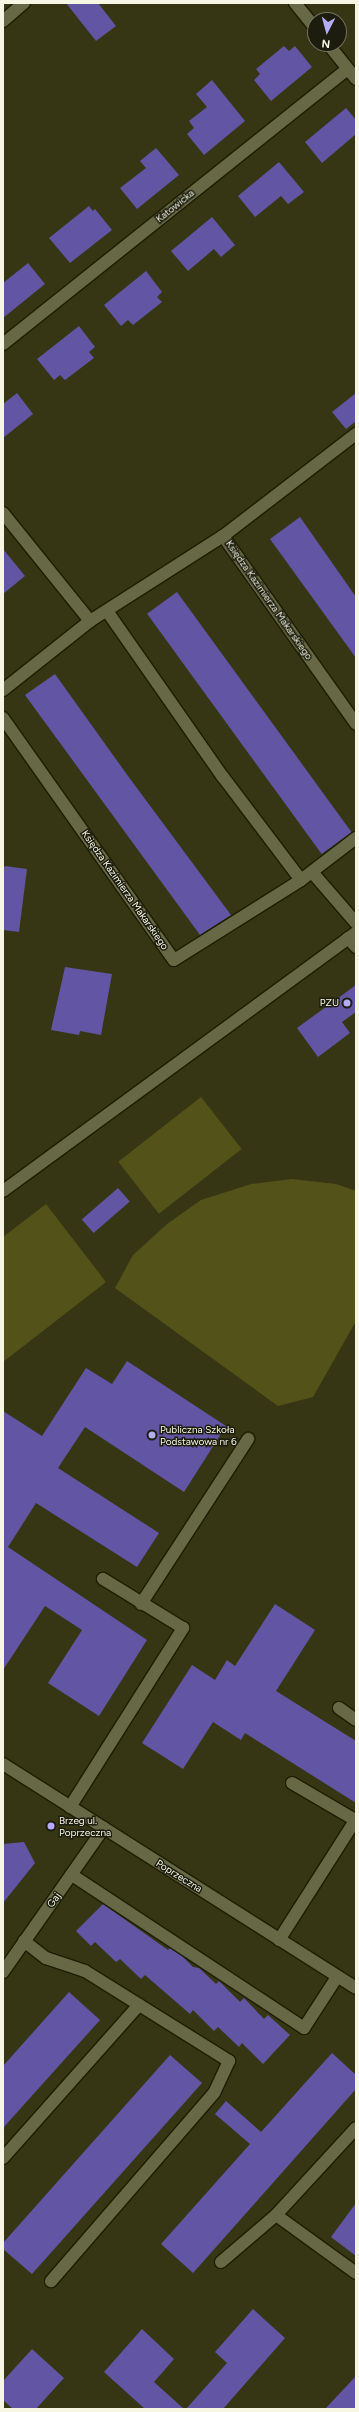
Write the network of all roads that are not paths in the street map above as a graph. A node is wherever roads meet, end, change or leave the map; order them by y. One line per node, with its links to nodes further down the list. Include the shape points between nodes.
1 (24, 3): 4 (street)
2 (295, 3): 3 (street)
3 (307, 18)
4 (3, 21)
5 (334, 52): 6 (street)
6 (347, 69): 7 (street); 8 (street, Katowicka)
7 (356, 79)
8 (3, 344)
9 (356, 434): 11 (street, Księdza Kazimierza Makarskiego)
10 (3, 513): 13 (street)
11 (223, 536): 12 (street, Księdza Kazimierza Makarskiego); 16 (street, Księdza Kazimierza Makarskiego)
12 (107, 611): 13 (street, Księdza Kazimierza Makarskiego); 19 (street, via 223,777)
13 (90, 621): 14 (street, Księdza Kazimierza Makarskiego)
14 (3, 690)
15 (3, 718): 19 (street, Księdza Kazimierza Makarskiego, via 174,960)
16 (356, 724)
17 (356, 838): 18 (street, Księdza Kazimierza Makarskiego)
18 (312, 872): 19 (street, Księdza Kazimierza Makarskiego); 20 (street)
19 (301, 880)
20 (356, 923)
21 (353, 939): 22 (street)
22 (3, 1191)
23 (248, 1438): 25 (street)
24 (103, 1579): 25 (street)
25 (141, 1604): 30 (street, via 183,1628)
26 (339, 1708): 27 (street)
27 (356, 1720)
28 (3, 1764): 30 (street, Poprzeczna)
29 (292, 1783): 31 (street)
30 (70, 1807): 32 (street, Poprzeczna)
31 (355, 1819): 34 (street)
32 (104, 1828): 33 (street, Gaj); 34 (street, Poprzeczna)
33 (72, 1875): 35 (street, Gaj); 37 (street, via 304,2028)
34 (279, 1940): 37 (street, Poprzeczna)
35 (24, 1941): 36 (street, Gaj); 39 (street, via 46,1958 85,1971)
36 (3, 1972)
37 (337, 1977): 38 (street, Poprzeczna)
38 (356, 1988)
39 (139, 2005): 41 (street); 45 (street, via 229,2061 214,2094)
40 (354, 2133): 42 (street)
41 (3, 2158)
42 (276, 2215): 43 (street); 44 (street)
43 (221, 2262)
44 (356, 2273)
45 (51, 2280)

